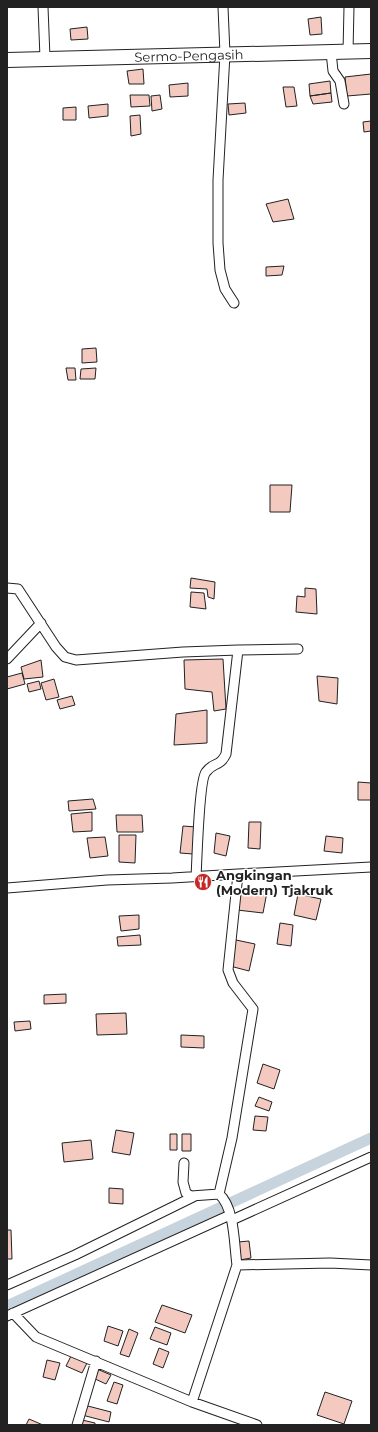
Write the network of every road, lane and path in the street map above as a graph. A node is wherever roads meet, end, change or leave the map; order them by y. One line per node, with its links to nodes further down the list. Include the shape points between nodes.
1 (43, 7): 8 (street)
2 (223, 7): 7 (street)
3 (348, 7): 6 (street)
4 (371, 51): 6 (main road, Sermo-Pengasih)
5 (331, 52): 6 (main road, Sermo-Pengasih); 7 (main road, Sermo-Pengasih); 10 (street, via 333,71 340,81)
6 (348, 52)
7 (225, 54): 8 (main road, Sermo-Pengasih); 11 (street, via 218,180 218,243 225,290)
8 (45, 58): 9 (main road, Sermo-Pengasih)
9 (7, 60)
10 (344, 104)
11 (234, 303)
12 (7, 588): 13 (street, via 18,589)
13 (41, 623): 15 (street, via 65,657 76,660); 16 (street)
14 (298, 649): 15 (street)
15 (238, 650): 19 (street, via 226,754 223,762 205,772 201,789)
16 (7, 659)
17 (371, 867): 18 (street)
18 (238, 874): 19 (street); 23 (street, via 228,970 233,983 253,1009)
19 (196, 877): 20 (street, via 107,880)
20 (7, 888)
21 (371, 1157): 25 (street)
22 (184, 1163): 24 (street, via 184,1189 188,1196)
23 (220, 1195): 24 (street); 25 (street)
24 (195, 1196): 28 (street)
25 (231, 1216): 26 (street); 29 (street)
26 (237, 1265): 27 (street); 31 (street)
27 (371, 1265)
28 (7, 1285)
29 (10, 1314): 30 (street, via 36,1337)
30 (96, 1361): 31 (street); 32 (street)
31 (192, 1402): 33 (street)
32 (77, 1425)
33 (257, 1425)

